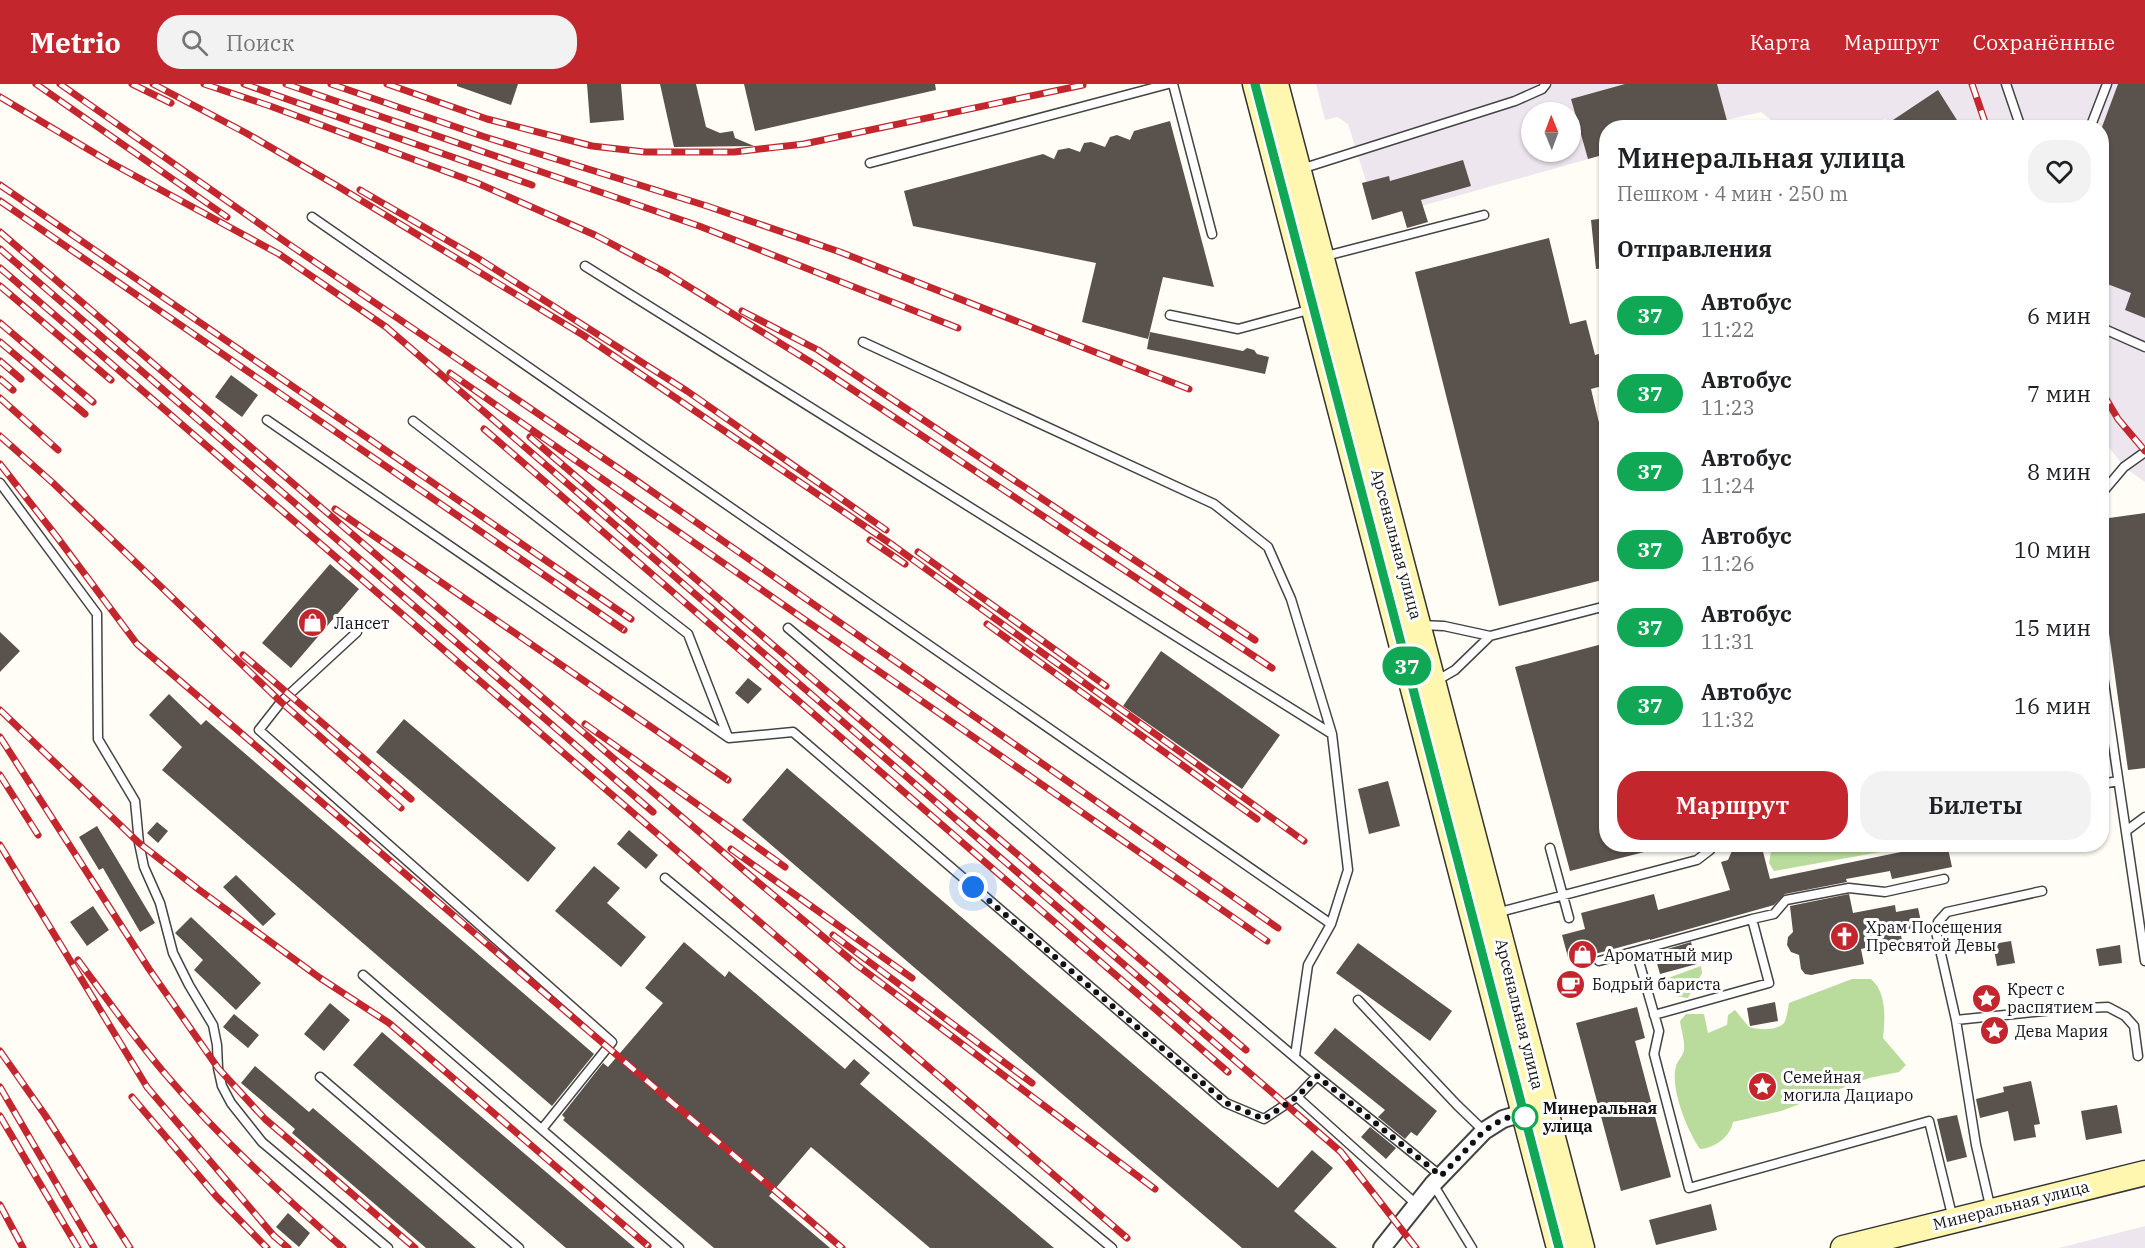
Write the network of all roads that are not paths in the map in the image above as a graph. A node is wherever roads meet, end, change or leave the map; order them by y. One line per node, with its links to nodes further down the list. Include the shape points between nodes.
1 (1168, 84): 10 (lane)
2 (1173, 84): 14 (lane)
3 (1255, 84): 11 (street, Арсенальная улица)
4 (1276, 84): 11 (street, Арсенальная улица)
5 (1546, 84): 11 (lane, via 1515,101)
6 (2006, 84): 8 (lane)
7 (2107, 84): 9 (lane)
8 (2018, 120)
9 (2093, 120)
10 (870, 163)
11 (1289, 172): 15 (street, Арсенальная улица)
12 (1484, 215): 15 (lane)
13 (312, 217): 49 (lane)
14 (1212, 234)
15 (1311, 260): 17 (street, Арсенальная улица); 29 (street, Арсенальная улица)
16 (585, 266): 34 (lane)
17 (1313, 309): 18 (lane, via 1238,329); 29 (street, Арсенальная улица)
18 (1170, 315)
19 (2109, 331): 21 (lane)
20 (863, 342): 34 (lane, via 1214,504 1268,547 1291,599)
21 (2145, 347)
22 (267, 420): 35 (lane)
23 (414, 421): 35 (lane, via 688,634)
24 (2145, 452): 26 (lane, via 2124,467)
25 (0, 483): 70 (lane, via 97,614 98,739 135,801 144,867 160,903 173,953 213,1025 222,1086 262,1142)
26 (2109, 485)
27 (1599, 608): 31 (lane)
28 (788, 628): 57 (lane)
29 (1408, 628): 31 (lane, via 1444,626); 32 (street, Арсенальная улица)
30 (357, 632): 63 (lane, via 281,702 260,730 612,1042)
31 (1491, 636): 32 (lane, via 1455,670)
32 (1423, 685): 46 (street, Арсенальная улица)
33 (2109, 718): 36 (lane)
34 (1332, 734): 49 (lane, via 1348,870)
35 (729, 738): 61 (lane, via 793,732 1226,1103 1264,1119)
36 (2118, 781): 37 (lane); 39 (lane)
37 (2109, 783)
38 (2145, 817): 39 (lane)
39 (2126, 831): 52 (lane)
40 (1550, 848): 45 (lane)
41 (1707, 852): 45 (lane, via 1697,860)
42 (665, 879): 73 (lane)
43 (1944, 879): 48 (lane, via 1885,892 1849,888 1786,900 1774,914)
44 (2042, 891): 56 (lane, via 1947,912 1938,922 1936,932)
45 (1563, 896): 46 (lane); 47 (lane)
46 (1484, 917): 62 (street, Арсенальная улица)
47 (1569, 918)
48 (1752, 919): 50 (lane); 55 (lane, via 1769,983)
49 (1331, 924): 57 (lane, via 1308,965)
50 (1636, 951): 51 (lane); 55 (lane)
51 (1599, 961)
52 (2145, 961)
53 (363, 975): 63 (lane)
54 (1358, 1000): 64 (lane)
55 (1654, 1015): 69 (lane, via 1659,1031 1654,1054 1689,1188 1929,1121)
56 (1956, 1020): 58 (lane, via 2108,1007 2126,1016 2134,1026); 68 (lane)
57 (1295, 1056): 59 (lane)
58 (2138, 1056)
59 (1317, 1076): 61 (lane); 66 (lane)
60 (320, 1077): 71 (lane)
61 (1297, 1097): 67 (lane)
62 (1534, 1110): 64 (street, via 1503,1119); 76 (street, Арсенальная улица); 77 (street, Арсенальная улица)
63 (542, 1129): 72 (lane)
64 (1484, 1131): 66 (street)
65 (2145, 1173): 68 (street, Минеральная улица)
66 (1437, 1180): 67 (street); 75 (lane)
67 (1416, 1204): 74 (street)
68 (1991, 1210): 69 (street, Минеральная улица)
69 (1953, 1220): 78 (street, Минеральная улица)
70 (388, 1248)
71 (519, 1248)
72 (679, 1248)
73 (1112, 1248)
74 (1382, 1248)
75 (1472, 1248)
76 (1559, 1248)
77 (1582, 1248)
78 (1843, 1248)

